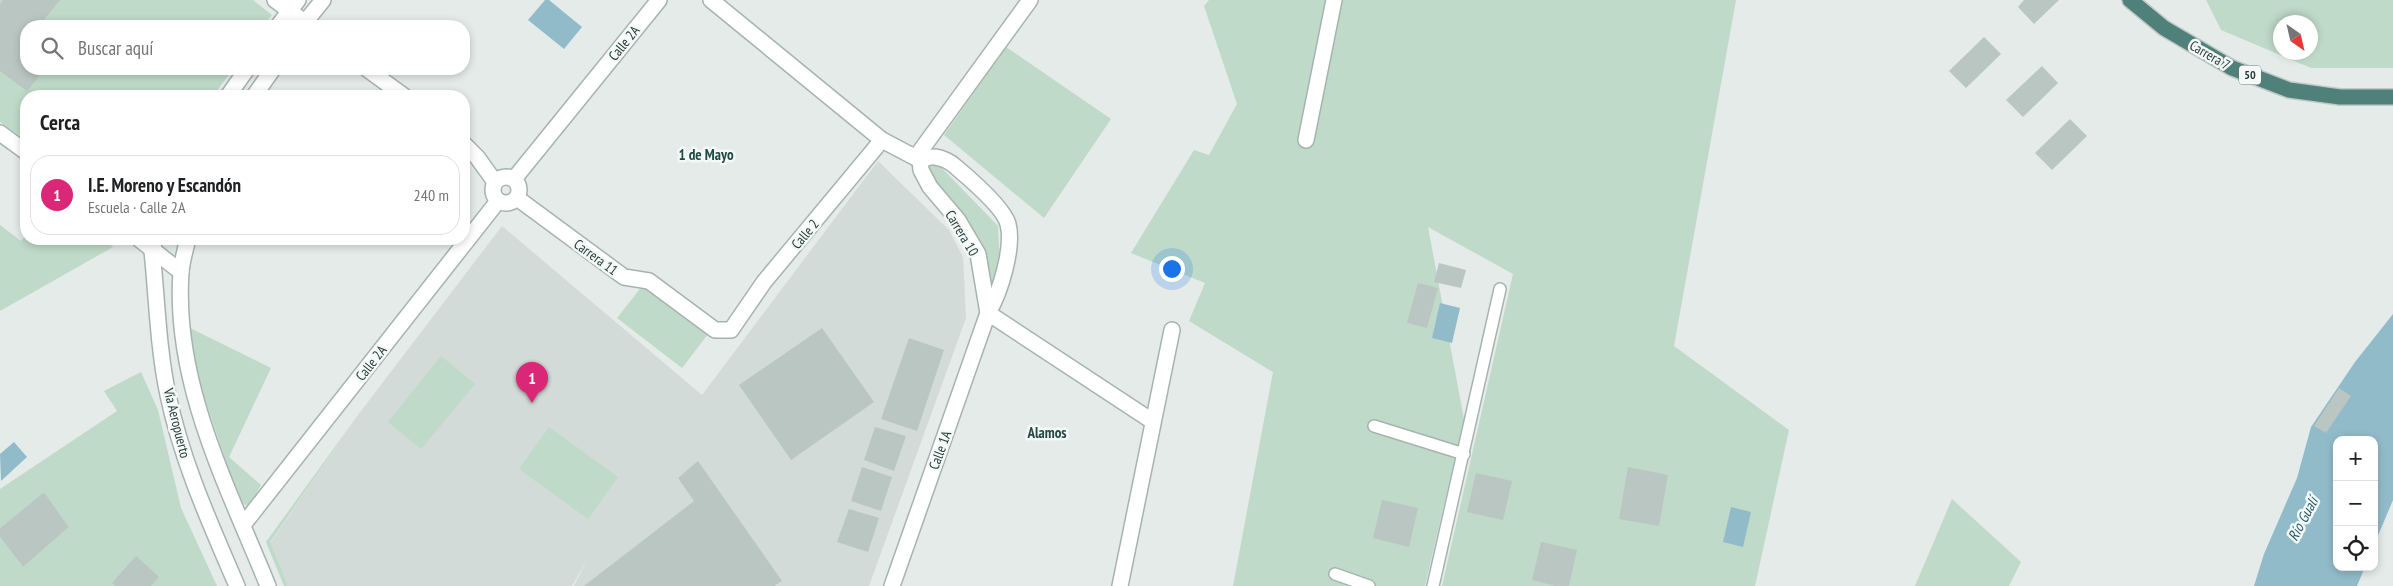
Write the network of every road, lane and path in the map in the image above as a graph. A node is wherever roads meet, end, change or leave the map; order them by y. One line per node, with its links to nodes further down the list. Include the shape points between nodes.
1 (275, 0): 8 (street)
2 (323, 0): 11 (street)
3 (659, 0): 25 (street, Calle 2A)
4 (711, 0): 20 (street)
5 (1030, 0): 24 (street)
6 (1334, 0): 21 (street)
7 (2130, 0): 18 (highway, Carrera 7 / 50, via 2164,28 2232,68 2289,90 2340,97)
8 (294, 5): 9 (street); 10 (street)
9 (283, 20)
10 (303, 20)
11 (309, 20)
12 (243, 75): 15 (street)
13 (269, 75): 16 (street)
14 (375, 75): 17 (street)
15 (232, 90)
16 (258, 90)
17 (396, 90)
18 (2391, 97)
19 (0, 133): 22 (street)
20 (882, 140): 24 (street); 36 (street, Calle 2, via 764,282)
21 (1306, 140)
22 (20, 148)
23 (470, 151): 26 (street)
24 (918, 158): 35 (street, Carrera 10, via 930,187 958,220 978,254); 35 (street, via 934,156 955,166 1008,223 1005,271)
25 (514, 179): 26 (street, via 501,178); 27 (street, via 519,185)
26 (495, 182): 28 (street, via 494,196)
27 (517, 198): 28 (street, via 512,203); 36 (street, Carrera 11, via 624,277 649,281 715,330)
28 (498, 201): 29 (street, Calle 2A)
29 (470, 237)
30 (154, 245): 33 (street); 43 (street, Vía Aeropuerto, via 159,339 168,396 204,513)
31 (187, 245): 33 (street, Vía Aeropuerto)
32 (463, 245): 41 (street, Calle 2A)
33 (181, 272): 41 (street, Vía Aeropuerto, via 185,356 212,450)
34 (1500, 289): 40 (lane)
35 (988, 314): 38 (street); 45 (street, Calle 1A)
36 (732, 330)
37 (1172, 330): 38 (street)
38 (1152, 421): 46 (street)
39 (1374, 426): 40 (lane)
40 (1464, 454): 48 (lane)
41 (243, 525): 44 (street, Vía Aeropuerto)
42 (1335, 574): 47 (lane)
43 (236, 586)
44 (268, 586)
45 (892, 586)
46 (1120, 586)
47 (1369, 586)
48 (1433, 586)

